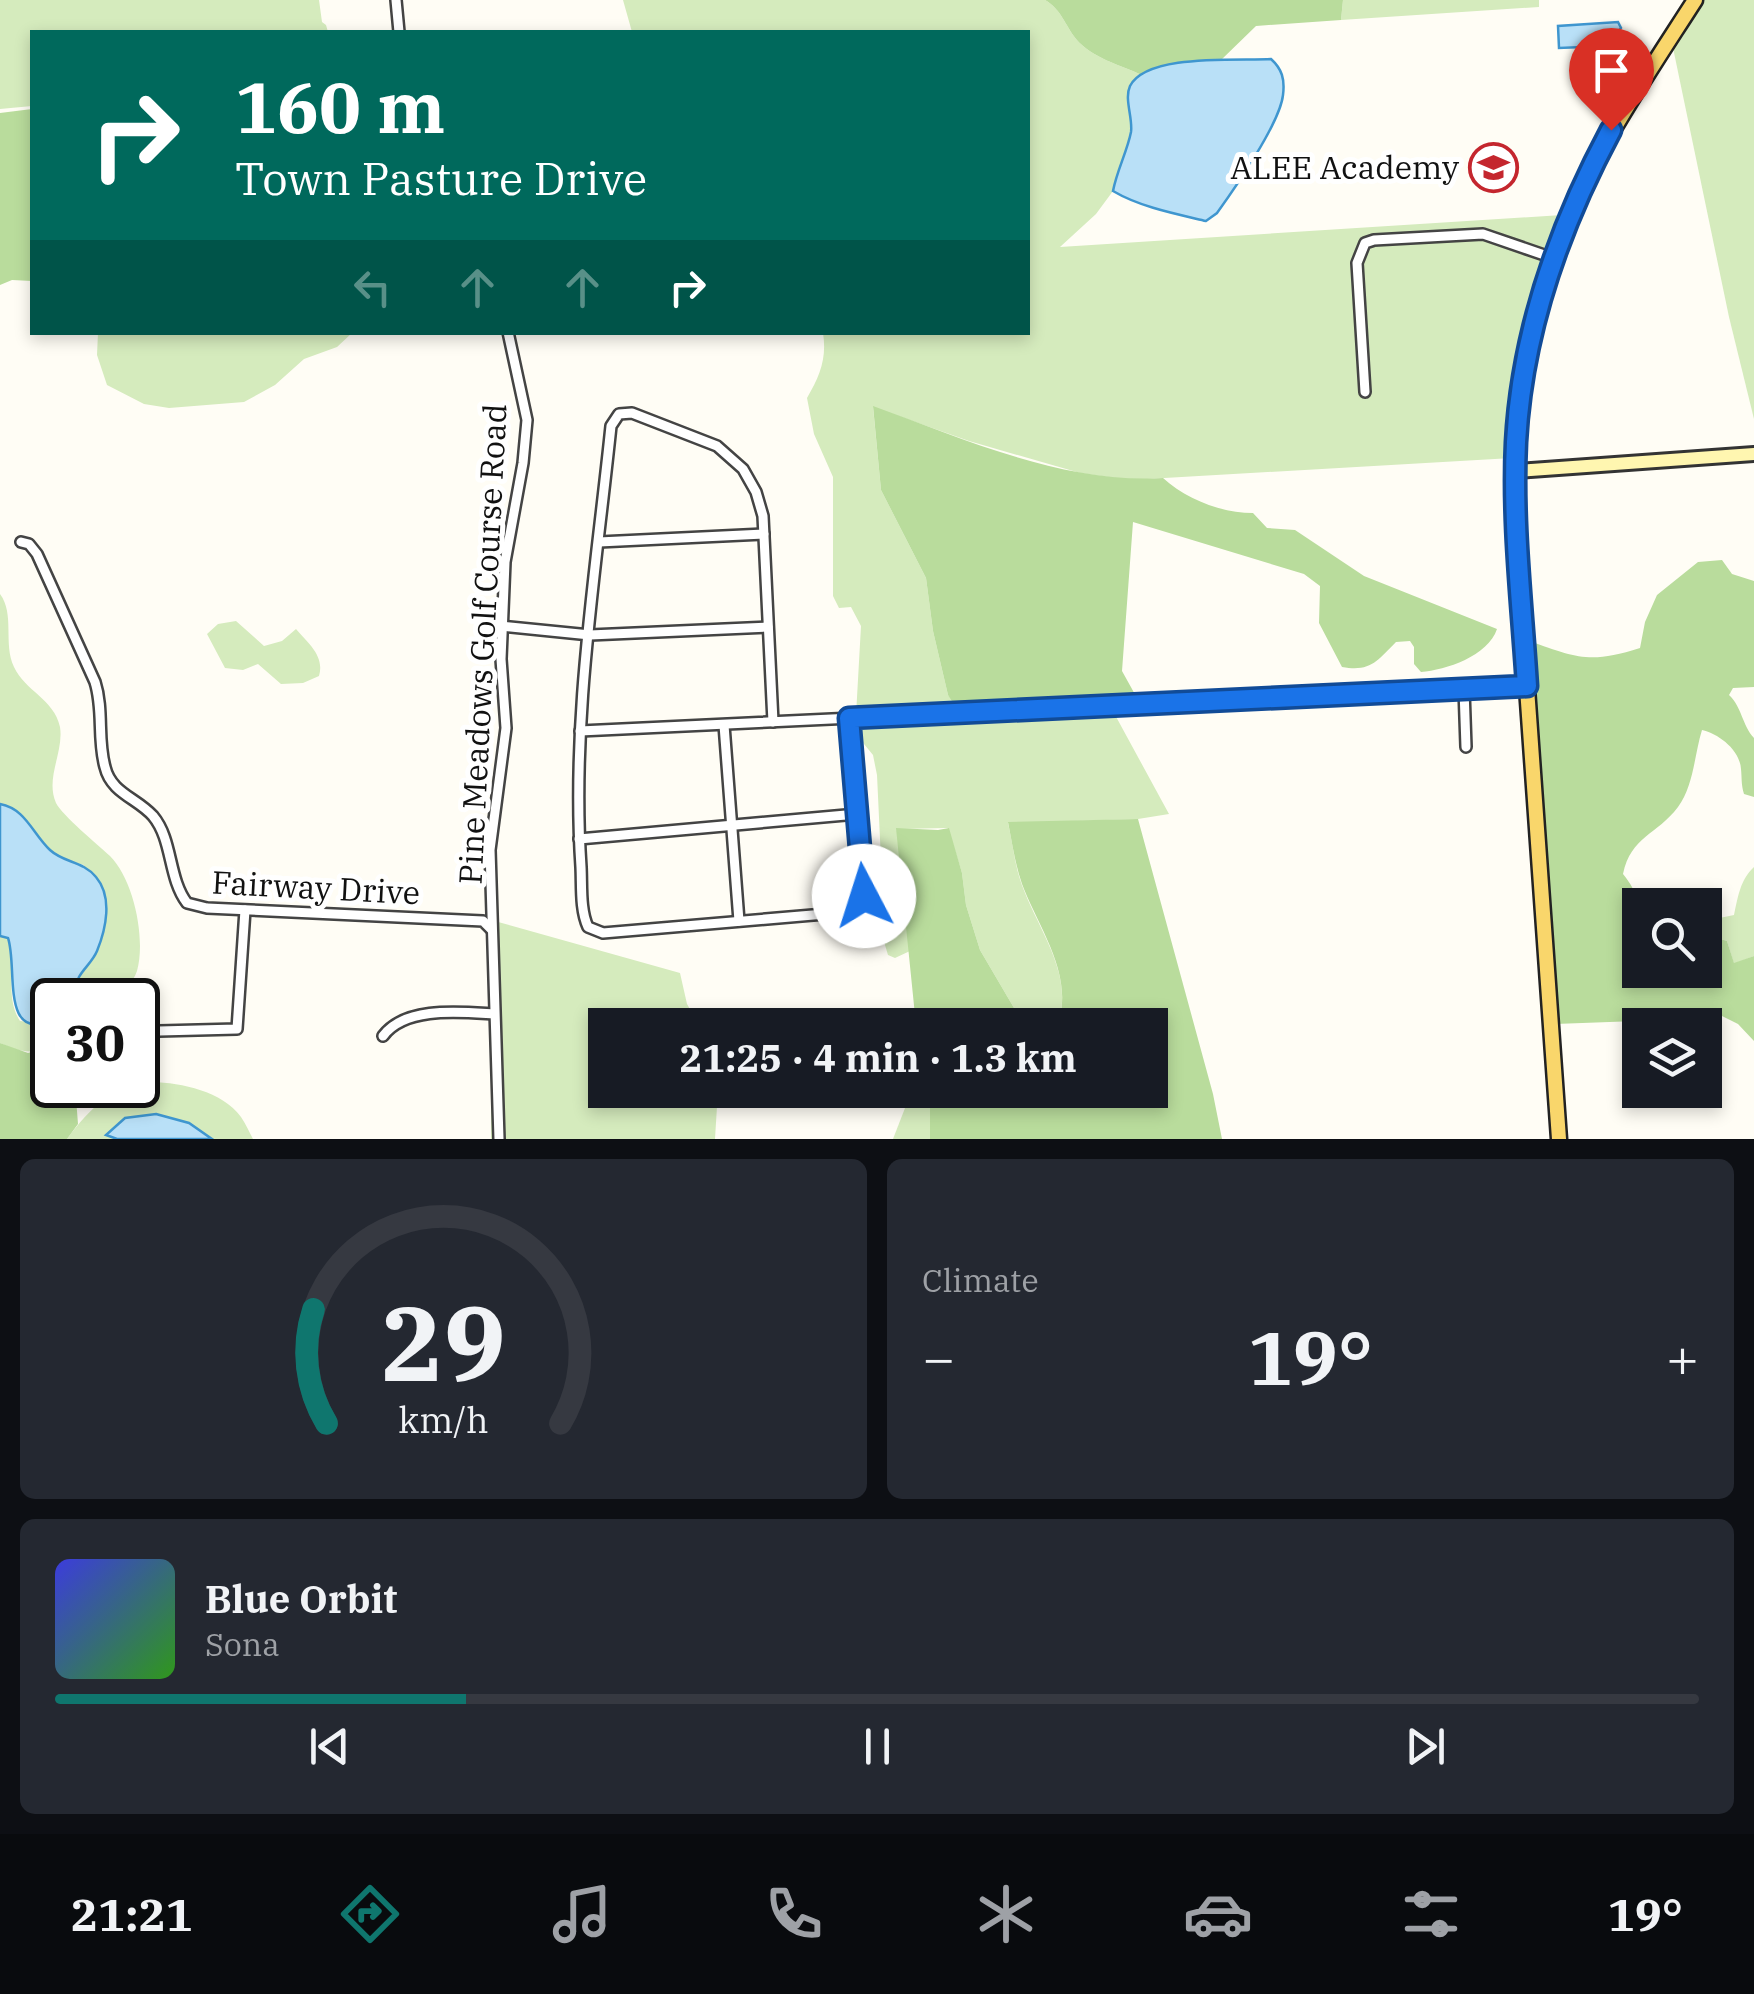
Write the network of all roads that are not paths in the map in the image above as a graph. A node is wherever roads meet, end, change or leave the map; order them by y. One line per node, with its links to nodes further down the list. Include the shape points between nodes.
1 (396, 0): 3 (street)
2 (1695, 0): 4 (main road, via 1611,130)
3 (399, 30)
4 (1552, 258): 6 (street, via 1483,234 1365,243 1357,263); 8 (main road, via 1528,353)
5 (509, 335): 12 (street, Pine Meadows Golf Course Road, via 527,420)
6 (1365, 392)
7 (1754, 454): 8 (street)
8 (1516, 471): 15 (main road)
9 (764, 534): 11 (street); 11 (street, via 756,492 731,457 709,442 627,412 611,424); 13 (street)
10 (21, 542): 25 (street, Fairway Drive, via 37,554 95,682 108,776 154,818 187,903)
11 (599, 542): 14 (street)
12 (501, 626): 14 (street); 27 (street, Pine Meadows Golf Course Road, via 506,728 492,832)
13 (768, 627): 14 (street); 18 (street)
14 (590, 635): 20 (street)
15 (1527, 686): 16 (street); 32 (main road)
16 (1464, 690): 17 (street); 21 (street)
17 (849, 718): 18 (street); 22 (street)
18 (774, 722): 19 (street)
19 (724, 724): 20 (street); 23 (street)
20 (580, 731): 24 (street)
21 (1466, 747)
22 (857, 814): 23 (street); 26 (street, via 864,893 858,908)
23 (730, 825): 24 (street); 26 (street)
24 (580, 838): 26 (street, via 585,920 592,931)
25 (246, 910): 27 (street, Fairway Drive, via 483,921); 29 (street, via 237,1029)
26 (739, 921)
27 (491, 929): 28 (street, Pine Meadows Golf Course Road)
28 (494, 1014): 30 (street, via 416,1017 391,1024); 31 (street, Pine Meadows Golf Course Road)
29 (160, 1031)
30 (383, 1036)
31 (499, 1139)
32 (1559, 1139)

